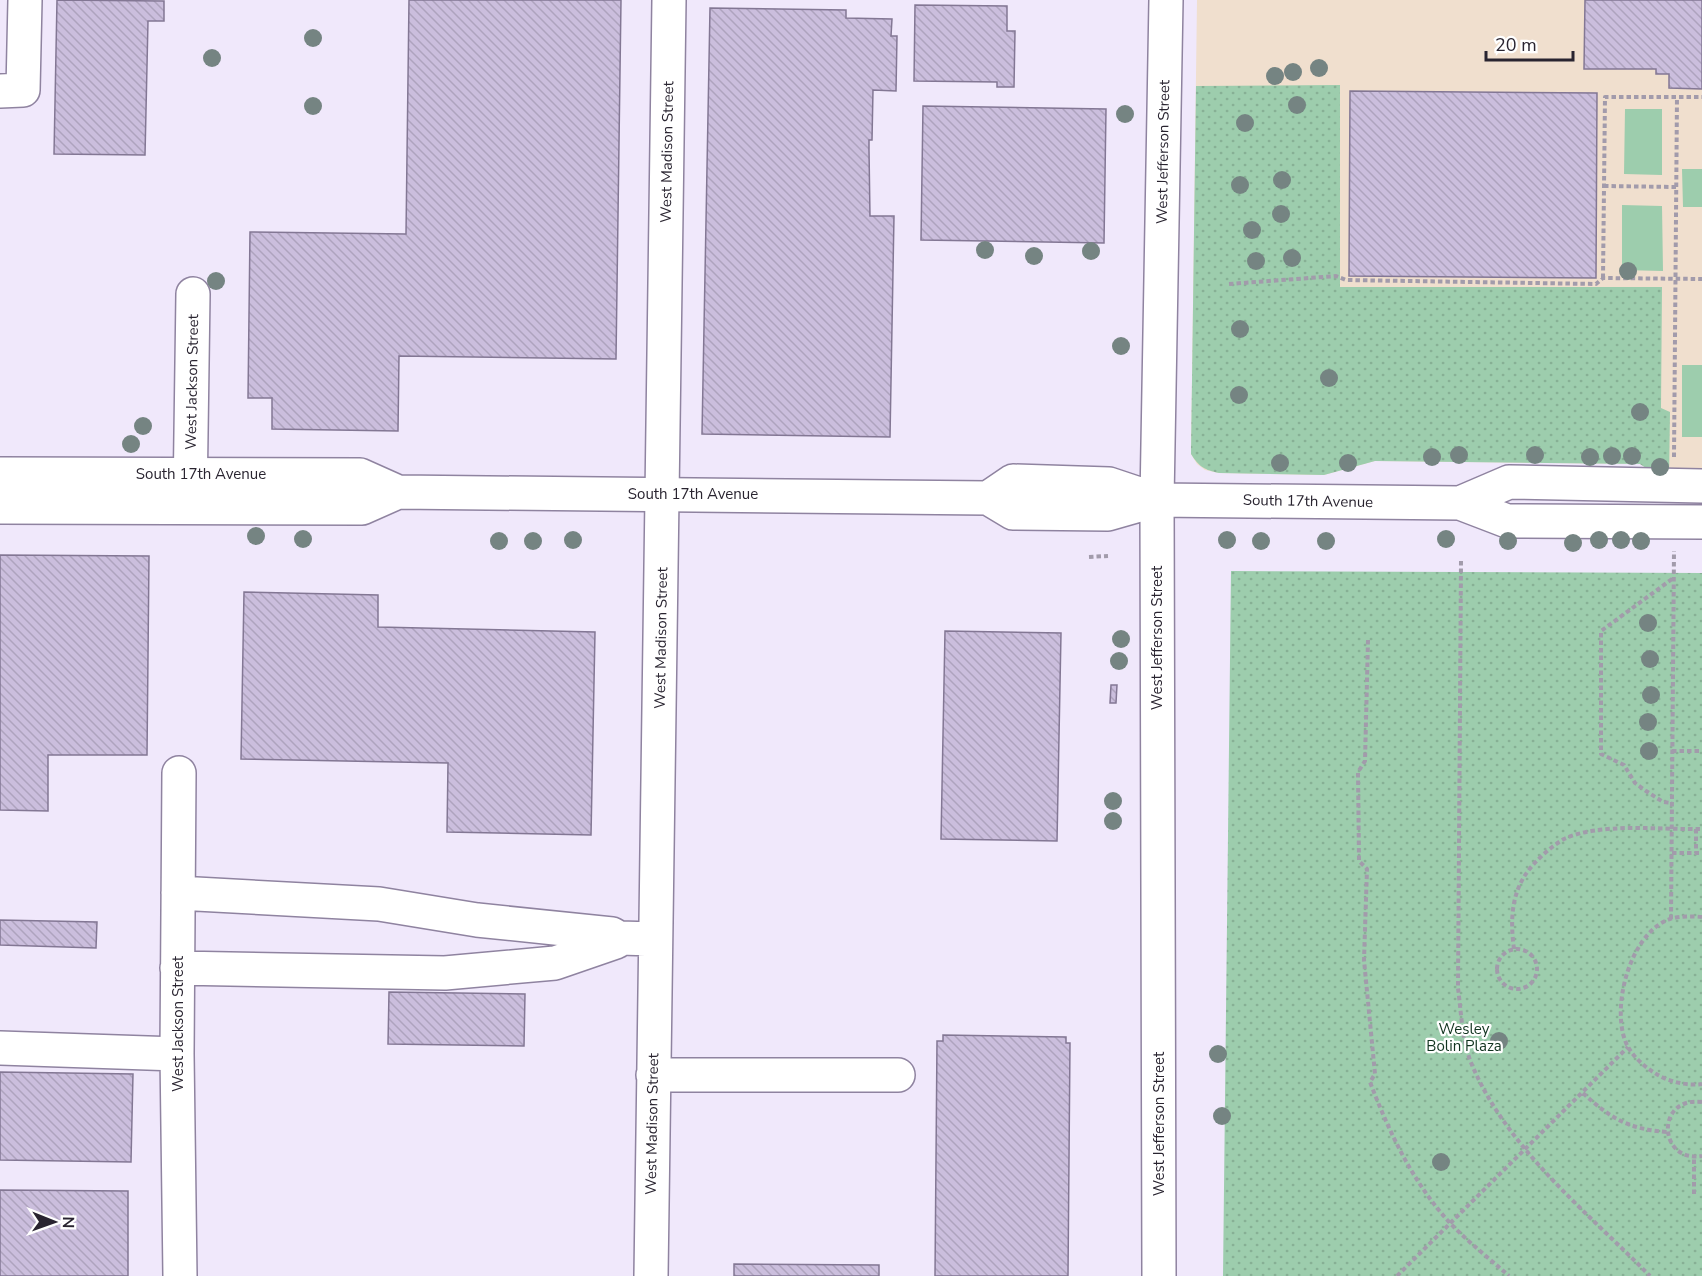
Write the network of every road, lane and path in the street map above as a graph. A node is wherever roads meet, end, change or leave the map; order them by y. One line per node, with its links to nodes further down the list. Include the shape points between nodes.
1 (25, 0): 4 (main road, via 23,90)
2 (669, 0): 16 (main road, West Madison Street)
3 (1166, 0): 17 (main road, West Jefferson Street)
4 (0, 91)
5 (1702, 98): 6 (path, via 1605,97)
6 (1604, 186): 7 (path); 8 (path)
7 (1676, 187)
8 (1603, 278): 9 (path); 10 (path, via 1596,284 1346,280 1336,276)
9 (1702, 279)
10 (1229, 284)
11 (193, 294): 13 (main road, West Jackson Street)
12 (0, 474): 13 (main road, South 17th Avenue)
13 (190, 474): 15 (main road, South 17th Avenue, via 360,475); 20 (main road, West Jackson Street)
14 (1702, 486): 18 (main road, South 17th Avenue, via 1509,482)
15 (398, 492): 16 (main road, South 17th Avenue); 20 (main road, South 17th Avenue, via 362,508)
16 (663, 494): 17 (main road, South 17th Avenue, via 988,498 1013,481 1108,484); 39 (main road, West Madison Street)
17 (1157, 500): 18 (main road, South 17th Avenue); 58 (main road, West Jefferson Street)
18 (1460, 503): 21 (main road, South 17th Avenue, via 1507,521)
19 (0, 507): 20 (main road, South 17th Avenue)
20 (190, 507)
21 (1702, 522)
22 (1108, 556): 23 (path)
23 (1089, 557)
24 (1461, 561): 51 (path, via 1458,988 1469,1058 1496,1113)
25 (1673, 578): 30 (path, via 1601,631 1601,754 1624,765 1635,783 1646,791)
26 (1368, 640): 55 (path, via 1365,761 1358,772 1359,861 1367,869 1366,1004 1375,1074 1370,1082 1388,1130)
27 (1672, 751): 28 (path)
28 (1702, 751)
29 (179, 772): 36 (main road, West Jackson Street)
30 (1672, 803)
31 (1696, 829): 32 (path); 34 (path); 40 (path, via 1599,830 1565,839 1550,849 1518,888 1512,910)
32 (1702, 829)
33 (1672, 853): 34 (path)
34 (1696, 853): 35 (path)
35 (1702, 853)
36 (178, 893): 38 (main road, via 379,904); 41 (main road, West Jackson Street)
37 (1702, 917): 42 (path, via 1664,922 1642,944 1626,972 1619,1017)
38 (619, 938): 39 (main road); 41 (main road, via 555,963 445,973)
39 (655, 939): 45 (main road, West Madison Street)
40 (1514, 949): 40 (path, via 1527,951 1536,962 1533,982 1521,989 1507,987 1496,969 1502,956)
41 (177, 968): 44 (main road, West Jackson Street)
42 (1628, 1047): 47 (path, via 1644,1067 1668,1081); 48 (path)
43 (0, 1048): 44 (main road)
44 (177, 1054): 56 (main road, West Jackson Street)
45 (653, 1075): 46 (main road); 57 (main road, West Madison Street)
46 (898, 1075)
47 (1702, 1084)
48 (1583, 1093): 50 (path, via 1616,1120 1640,1130); 51 (path)
49 (1702, 1102): 50 (path, via 1680,1105 1672,1114)
50 (1667, 1132): 53 (path, via 1677,1150)
51 (1526, 1150): 55 (path); 61 (path)
52 (1702, 1156): 53 (path)
53 (1694, 1157): 54 (path)
54 (1694, 1194)
55 (1450, 1223): 59 (path); 60 (path)
56 (180, 1276)
57 (651, 1276)
58 (1159, 1276)
59 (1397, 1276)
60 (1509, 1276)
61 (1650, 1276)

